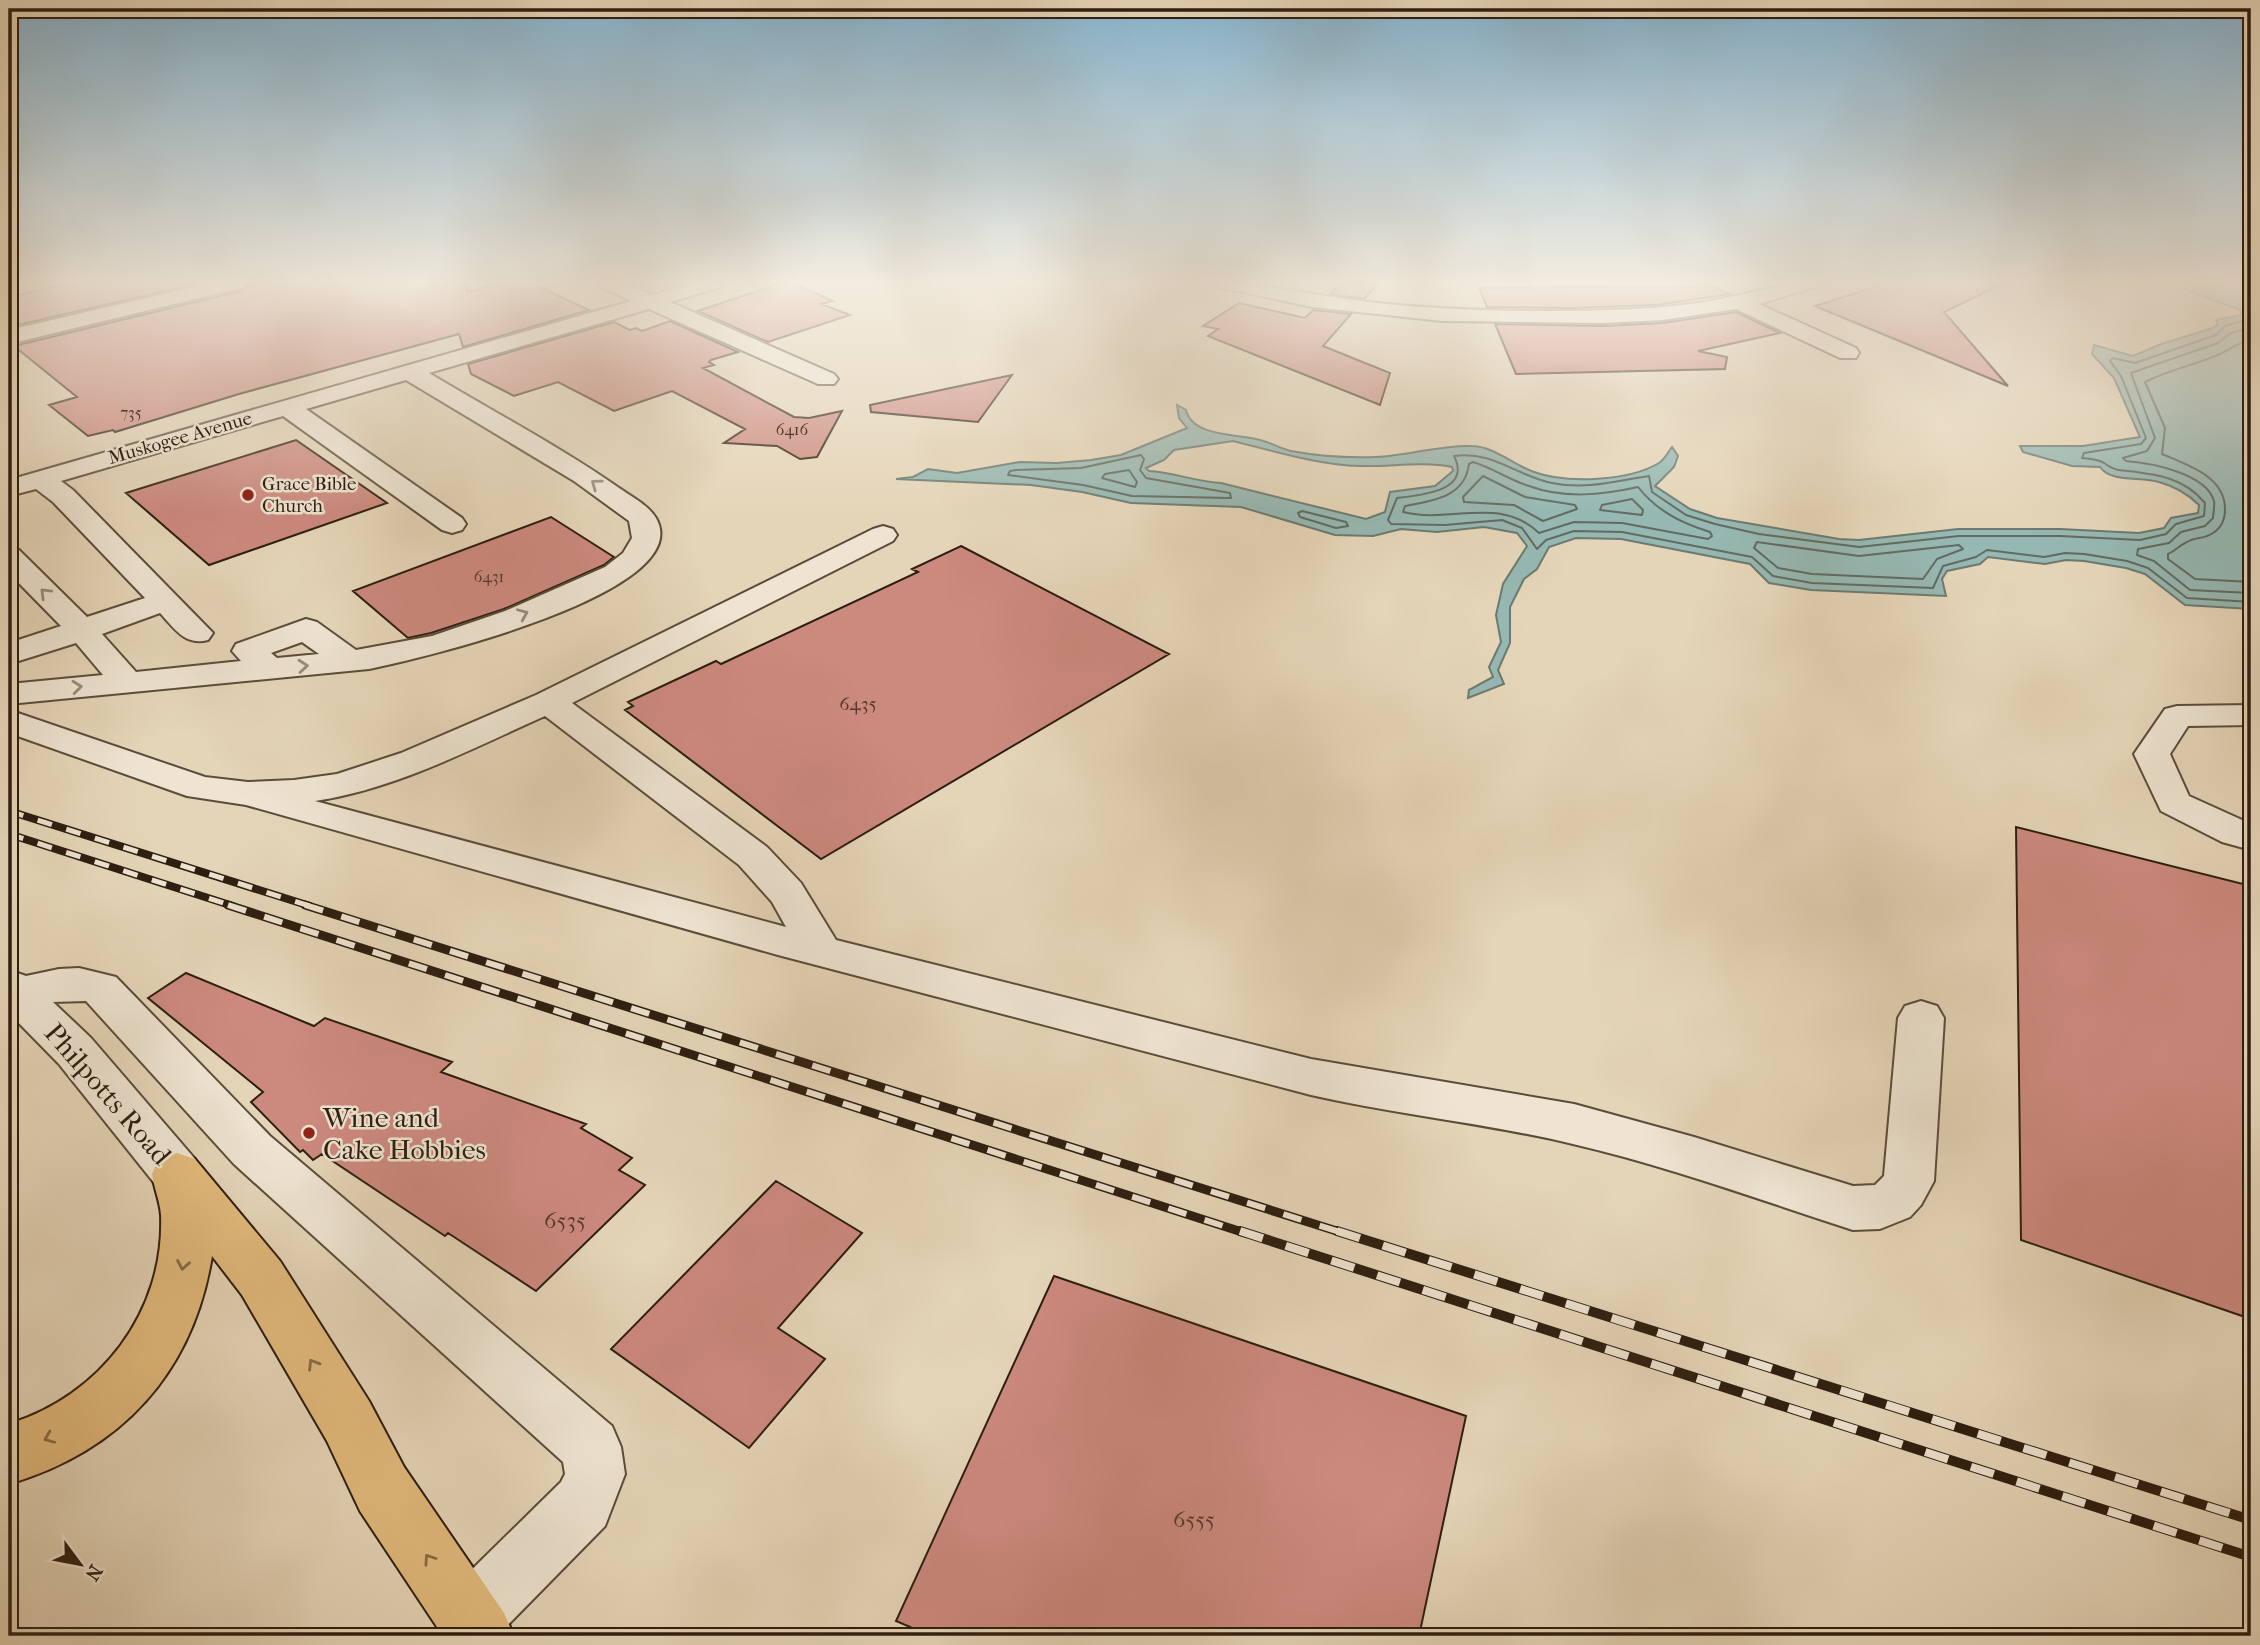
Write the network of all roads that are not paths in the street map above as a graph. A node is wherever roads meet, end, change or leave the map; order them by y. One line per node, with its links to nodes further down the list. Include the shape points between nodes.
1 (447, 360): 3 (street)
2 (782, 360): 4 (street)
3 (408, 371): 5 (street); 15 (street, one-way to 3, via 270,669 248,651 306,629 349,661 419,650 488,629 605,580 633,559 647,538 640,516 583,475)
4 (826, 379)
5 (295, 414): 6 (street); 8 (street)
6 (51, 487): 7 (street); 11 (street)
7 (14, 500)
8 (452, 524)
9 (883, 534): 17 (street)
10 (9, 556): 12 (street, one-way to 10)
11 (165, 601): 12 (street); 13 (street)
12 (82, 630): 14 (street); 15 (street)
13 (197, 634)
14 (9, 654)
15 (127, 682): 16 (street, one-way to 15)
16 (9, 694)
17 (548, 702): 20 (street, via 414,761 342,785); 22 (street, via 753,856 787,893)
18 (2251, 715): 21 (street, via 2177,716 2152,754 2175,803)
19 (9, 721): 20 (street, via 201,788)
20 (248, 794): 22 (street)
21 (2251, 838)
22 (821, 951): 24 (street, via 1328,1081 1534,1115 1674,1151 1853,1208 1881,1208 1899,1199 1909,1181)
23 (14, 990): 25 (street, Philpotts Road, via 75,1051); 27 (street, via 80,982 100,988 252,1150 591,1447 595,1474 583,1504)
24 (1921, 1018)
25 (177, 1174): 26 (highway, one-way to 26, via 187,1217 183,1269 163,1329 144,1362 108,1400 62,1432); 27 (highway, one-way to 25, via 382,1489 348,1421 261,1278)
26 (9, 1454)
27 (475, 1627)

